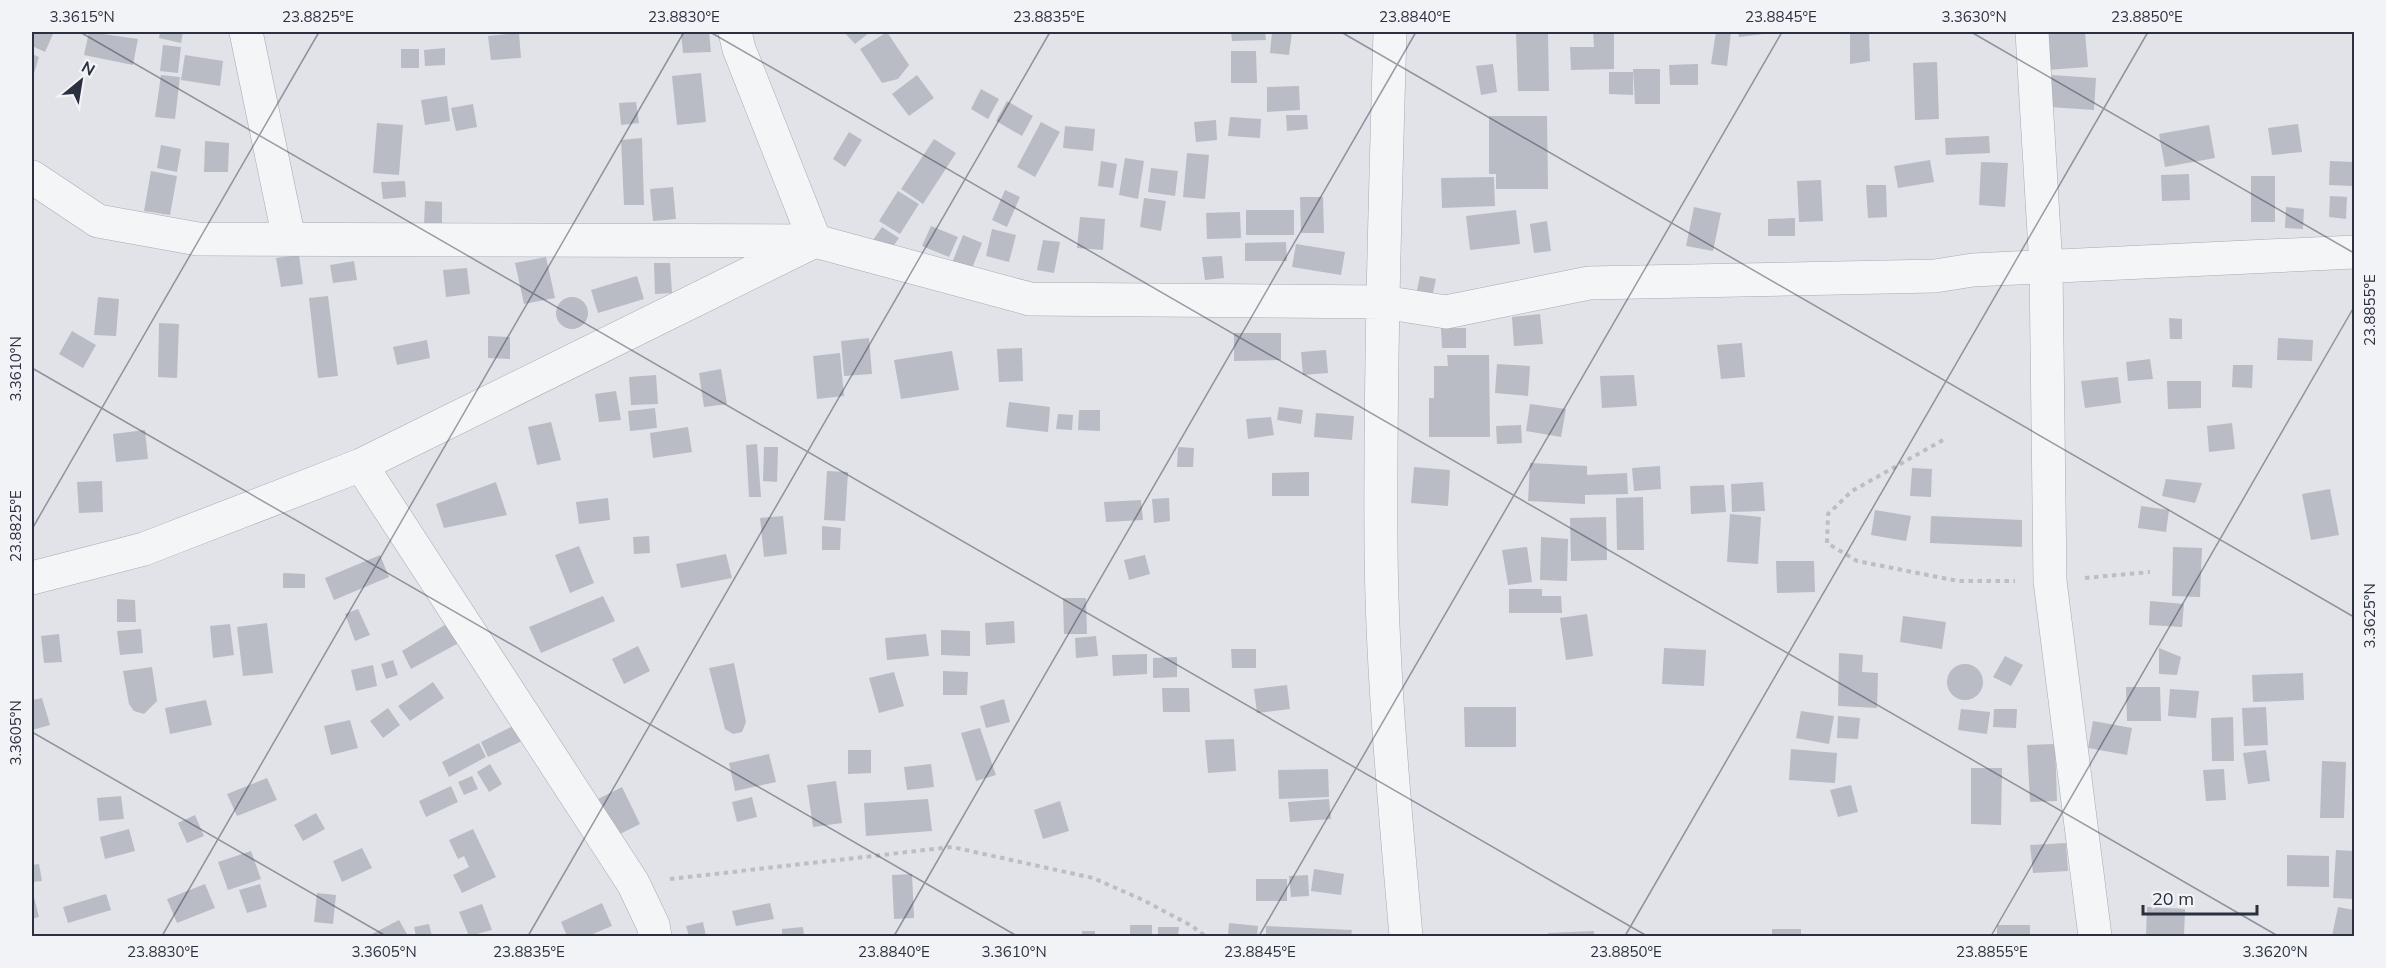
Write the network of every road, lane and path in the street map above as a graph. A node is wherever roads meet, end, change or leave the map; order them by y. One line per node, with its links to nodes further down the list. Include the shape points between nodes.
1 (246, 32): 6 (street)
2 (735, 32): 7 (street)
3 (1390, 32): 10 (street)
4 (2032, 32): 9 (street)
5 (32, 177): 6 (street, via 98,221 198,239)
6 (289, 239): 7 (street)
7 (815, 241): 10 (street, via 1030,299); 12 (street)
8 (2355, 252): 9 (street)
9 (2046, 267): 10 (street, via 1935,276 1589,283 1446,312); 15 (street)
10 (1383, 302): 19 (street, via 1381,548 1390,761)
11 (1943, 440): 15 (path, via 1852,491 1828,514 1827,543 1857,561 1958,581)
12 (361, 465): 14 (street, via 144,549); 16 (street)
13 (2150, 572): 15 (path)
14 (32, 578)
15 (2050, 581): 20 (street)
16 (633, 883): 17 (street); 18 (path, via 952,847 1092,878 1143,900)
17 (646, 933)
18 (1205, 936)
19 (1406, 936)
20 (2095, 936)

